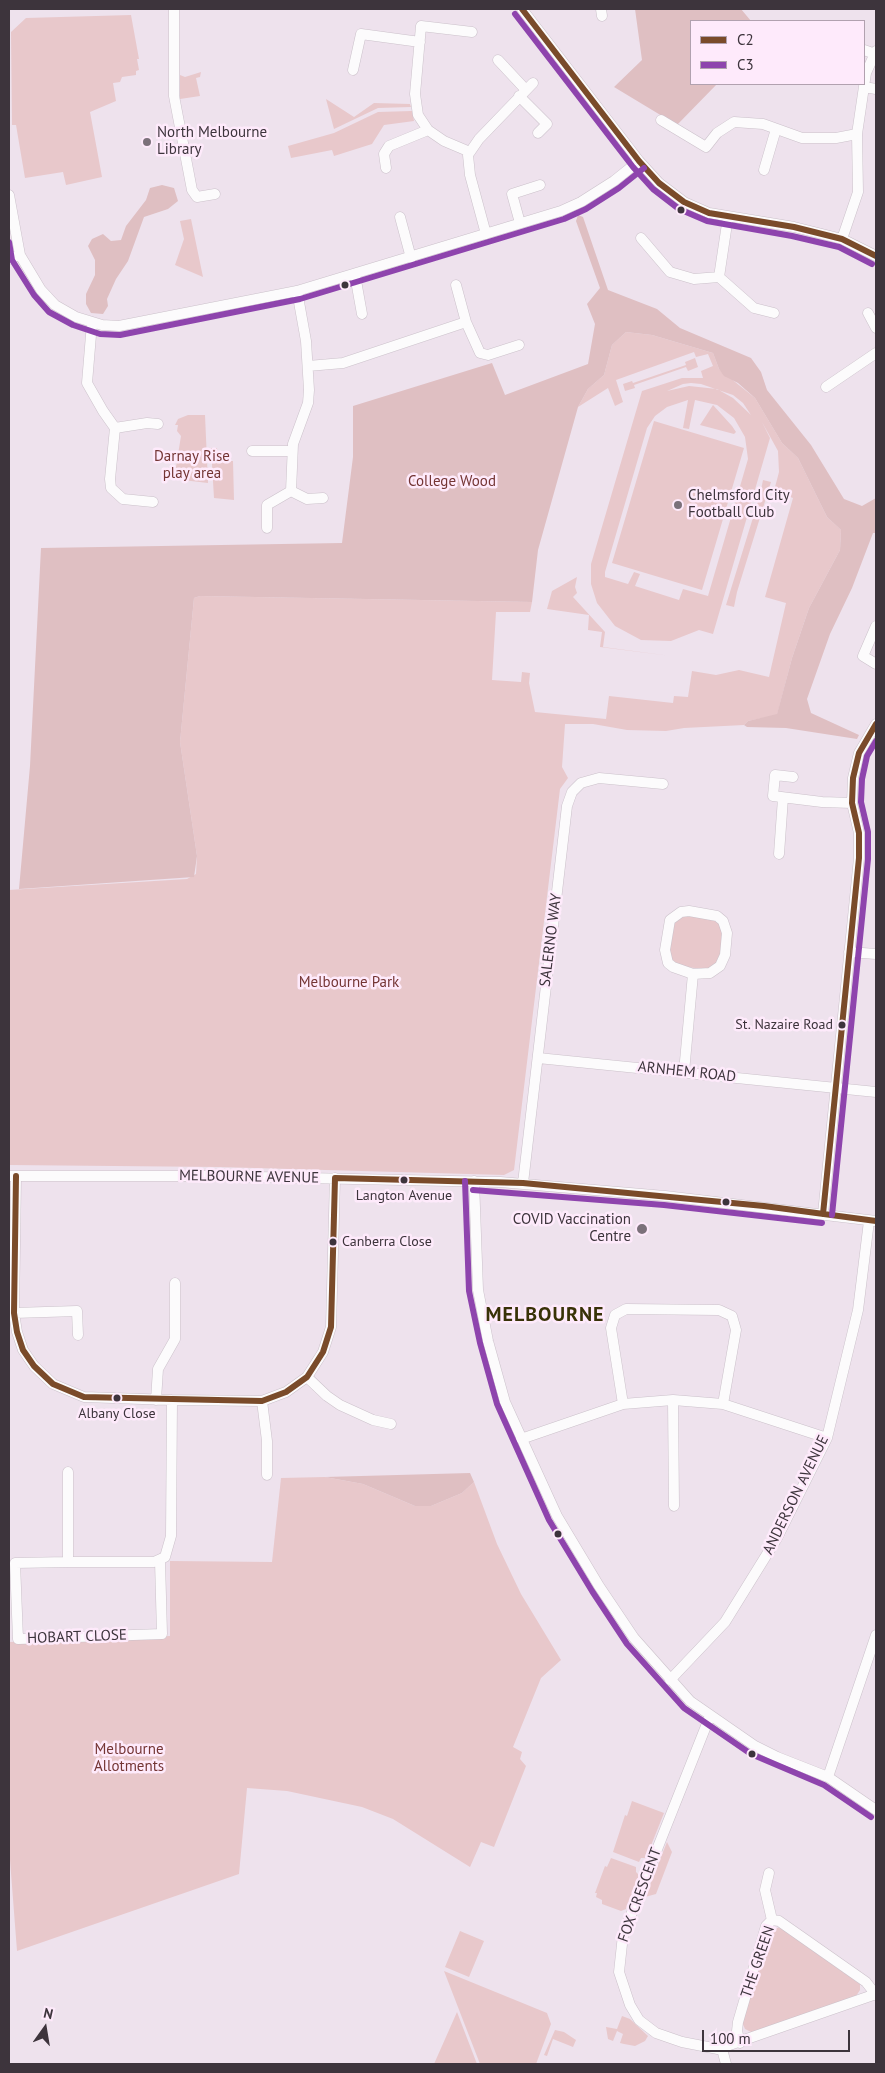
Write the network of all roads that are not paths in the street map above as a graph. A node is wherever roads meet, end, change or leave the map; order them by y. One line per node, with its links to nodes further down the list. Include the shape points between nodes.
1 (174, 9): 22 (street, via 174,96 192,190 197,197)
2 (522, 9): 18 (street)
3 (472, 32): 4 (street, via 421,26)
4 (420, 42): 7 (street, via 361,34); 14 (street, via 415,101 418,114)
5 (875, 52): 8 (street)
6 (498, 60): 10 (street)
7 (353, 70)
8 (865, 80)
9 (864, 87): 11 (street); 16 (street)
10 (526, 89): 15 (street, via 547,124); 17 (street)
11 (876, 89)
12 (661, 120): 13 (street, via 706,147 717,133 734,122)
13 (776, 128): 16 (street, via 802,138); 20 (street)
14 (428, 130): 17 (street); 19 (street, via 388,146 384,154)
15 (538, 133)
16 (857, 134): 29 (street, via 858,192)
17 (470, 152): 27 (street, via 468,167)
18 (639, 161): 25 (street, via 684,202); 26 (street, via 580,202)
19 (386, 168)
20 (764, 170)
21 (540, 185): 26 (street, via 512,194)
22 (215, 194)
23 (9, 195): 30 (street)
24 (400, 217): 32 (street)
25 (728, 217): 29 (street, via 794,227); 35 (street)
26 (520, 223): 27 (street)
27 (486, 234): 32 (street)
28 (641, 238): 35 (street, via 670,272 694,279)
29 (842, 239): 31 (street)
30 (20, 255): 33 (street); 42 (street, via 33,281 48,299 65,312)
31 (876, 256)
32 (412, 258): 34 (street)
33 (9, 259)
34 (355, 275): 37 (street); 40 (street)
35 (719, 277): 38 (street, via 754,308)
36 (456, 285): 41 (street)
37 (297, 291): 42 (street, via 131,324 111,326); 46 (street)
38 (774, 313)
39 (868, 313): 43 (street)
40 (362, 314)
41 (466, 322): 44 (street, via 480,354); 46 (street, via 343,363)
42 (92, 323): 49 (street, via 87,383)
43 (876, 328)
44 (519, 345)
45 (876, 353): 47 (street)
46 (308, 366): 51 (street, via 308,403)
47 (826, 387)
48 (158, 424): 49 (street)
49 (115, 428): 54 (street, via 111,488 123,498)
50 (252, 451): 51 (street)
51 (291, 451): 52 (street)
52 (291, 491): 53 (street, via 307,500); 55 (street, via 267,505)
53 (323, 498)
54 (153, 502)
55 (267, 528)
56 (876, 626): 57 (street, via 863,656)
57 (876, 664)
58 (876, 724): 62 (street, via 859,754 853,778)
59 (793, 777): 61 (street, via 774,775 773,796)
60 (663, 784): 67 (street, SALERNO WAY, via 598,778 581,782 572,792 567,806)
61 (783, 798): 62 (street); 63 (street)
62 (852, 803): 64 (street, via 859,833)
63 (779, 854)
64 (849, 952): 65 (street); 69 (street)
65 (876, 954)
66 (693, 974): 66 (street, via 710,973 720,966 725,956 727,933 723,921 717,916 681,912 670,920 665,950 668,963); 68 (street)
67 (538, 1058): 68 (street, ARNHEM ROAD); 74 (street, SALERNO WAY)
68 (684, 1072): 69 (street, ARNHEM ROAD)
69 (836, 1087): 70 (street, ARNHEM ROAD); 75 (street)
70 (876, 1092)
71 (13, 1176): 72 (street, MELBOURNE AVENUE); 78 (street)
72 (335, 1178): 73 (street, MELBOURNE AVENUE); 81 (street, via 331,1327 323,1352)
73 (474, 1181): 74 (street, MELBOURNE AVENUE); 89 (street, via 476,1259 482,1314 505,1402)
74 (523, 1183): 75 (street, MELBOURNE AVENUE, via 674,1196)
75 (823, 1214): 76 (street, MELBOURNE AVENUE)
76 (873, 1221): 90 (street, ANDERSON AVENUE, via 858,1310)
77 (175, 1283): 82 (street, via 175,1339 158,1369)
78 (11, 1299): 79 (street)
79 (14, 1313): 80 (street, via 78,1311); 82 (street, via 23,1350 53,1384 84,1396)
80 (78, 1335)
81 (307, 1377): 85 (street, via 286,1392); 88 (street, via 327,1396 355,1414)
82 (156, 1400): 83 (street)
83 (172, 1400): 85 (street); 94 (street, HOBART CLOSE, via 171,1536 168,1552)
84 (673, 1400): 86 (street); 87 (street); 93 (street)
85 (262, 1401): 92 (street, via 268,1440)
86 (623, 1404): 87 (street, via 611,1328 615,1315 626,1310 719,1310 732,1316 736,1330); 89 (street)
87 (723, 1404): 90 (street)
88 (391, 1424)
89 (521, 1438): 97 (street, via 576,1550 634,1638)
90 (826, 1438): 97 (street, ANDERSON AVENUE, via 777,1538 725,1622)
91 (68, 1472): 95 (street)
92 (267, 1475)
93 (674, 1506)
94 (160, 1561): 95 (street, HOBART CLOSE); 95 (street, HOBART CLOSE, via 162,1634 18,1639 15,1563)
95 (68, 1562)
96 (876, 1635): 99 (street)
97 (670, 1680): 98 (street)
98 (710, 1716): 99 (street, via 777,1757); 105 (street, FOX CRESCENT, via 627,1926 620,1951 619,1972 630,2005 639,2020 673,2040)
99 (828, 1777): 100 (street)
100 (876, 1810)
101 (769, 1873): 102 (street, via 765,1890)
102 (772, 1920): 103 (street, THE GREEN, via 779,1921 866,1982); 104 (street, THE GREEN, via 766,1926 738,2022)
103 (876, 1994): 104 (street, THE GREEN)
104 (740, 2043): 105 (street, THE GREEN)
105 (722, 2049): 106 (street)
106 (726, 2064)

